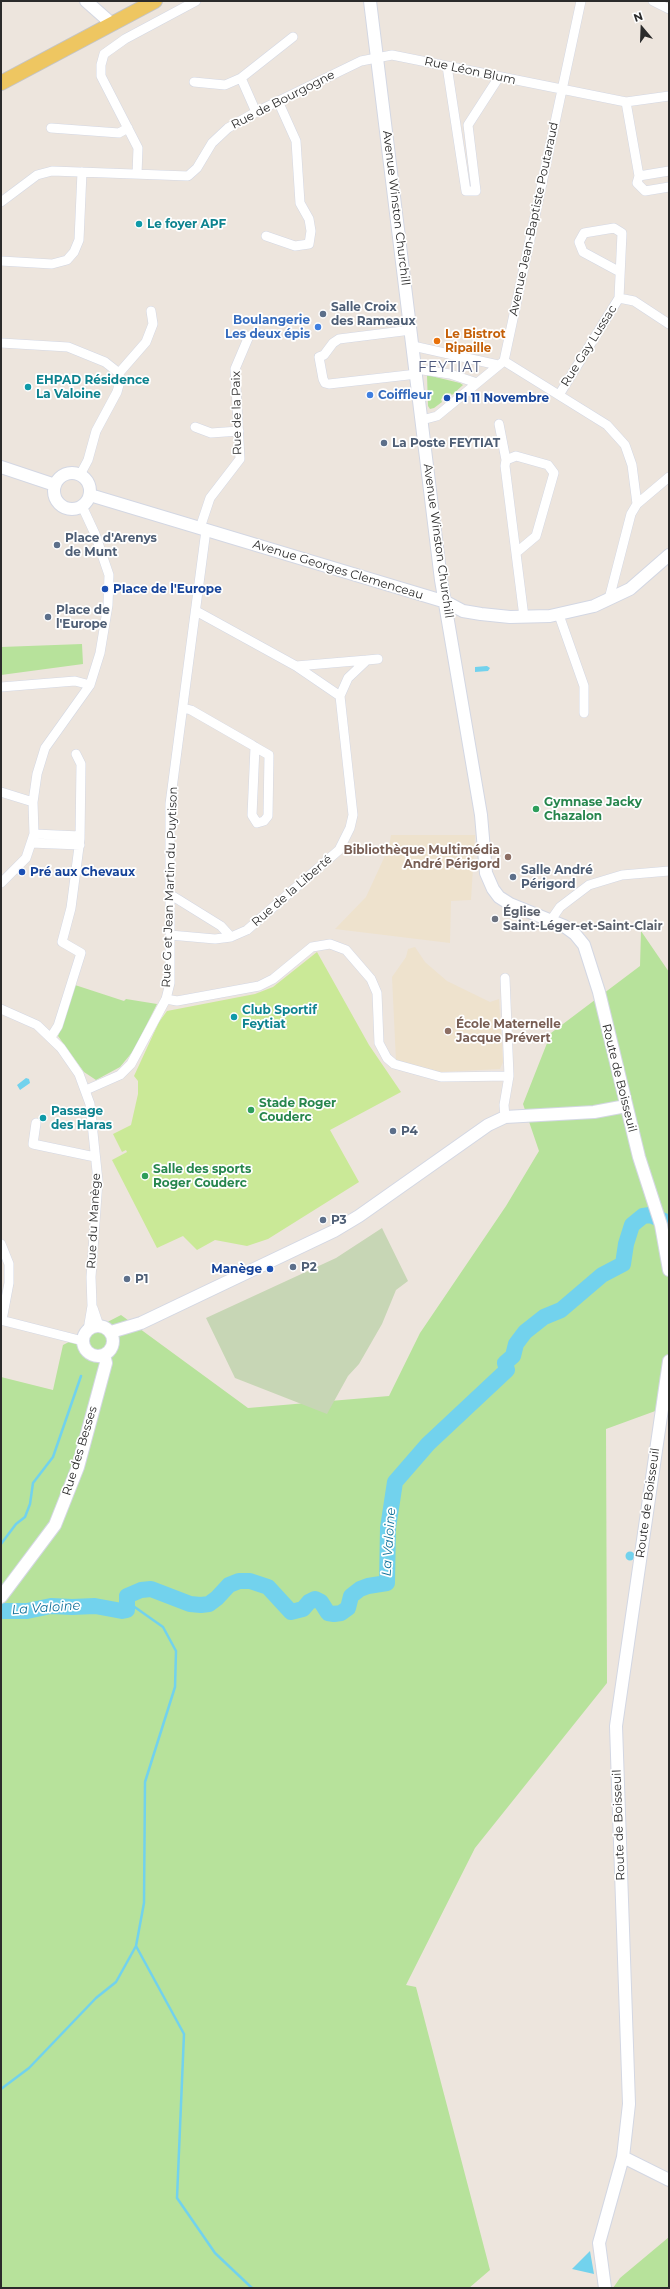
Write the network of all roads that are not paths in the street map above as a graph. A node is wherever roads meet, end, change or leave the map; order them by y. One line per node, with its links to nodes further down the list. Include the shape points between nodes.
1 (155, 1): 8 (main road)
2 (196, 1): 24 (street, via 125,39 104,54 101,76)
3 (370, 1): 10 (main road, Avenue Winston Churchill)
4 (581, 1): 16 (street, Avenue Jean-Baptiste Poutaraud)
5 (653, 1): 7 (street)
6 (88, 2): 8 (main road)
7 (669, 8)
8 (112, 24): 15 (main road)
9 (293, 37): 13 (street)
10 (378, 58): 11 (street, Rue Léon Blum, via 392,55); 18 (street, Rue de Bourgogne, via 361,62); 37 (main road, Avenue Winston Churchill)
11 (447, 66): 12 (street, Rue Léon Blum); 21 (street)
12 (499, 77): 16 (street, Rue Léon Blum); 22 (street)
13 (241, 78): 14 (street, via 225,85); 20 (street)
14 (194, 82)
15 (1, 83)
16 (562, 90): 19 (street, Rue Léon Blum); 41 (street, Avenue Jean-Baptiste Poutaraud)
17 (669, 96): 19 (street, Rue Léon Blum)
18 (278, 101): 20 (street, Rue de Bourgogne); 31 (street, via 296,140 300,203 310,219 311,231 309,244 295,246)
19 (626, 102): 28 (street)
20 (256, 112): 27 (street, Rue de Bourgogne, via 228,128 212,143 197,168 188,176)
21 (456, 122): 22 (street); 22 (street, via 466,191 476,192)
22 (468, 125)
23 (51, 128): 24 (street, via 119,133)
24 (128, 128): 27 (street, via 138,148)
25 (669, 171): 28 (street)
26 (82, 172): 27 (street); 30 (street, via 52,171 37,175); 32 (street, via 79,240 74,252 66,260 52,264)
27 (137, 174)
28 (639, 176): 29 (street, via 637,183 645,191)
29 (669, 187)
30 (1, 202)
31 (266, 236)
32 (1, 261)
33 (620, 272): 33 (street, Rue Gay Lussac, via 583,252 579,242 584,233 614,228 622,233); 34 (street, Rue Gay Lussac)
34 (619, 298): 36 (street, via 634,301); 45 (street, Rue Gay Lussac)
35 (150, 311): 43 (street, via 153,324 146,342)
36 (669, 324)
37 (411, 330): 40 (main road, Avenue Winston Churchill); 42 (street, via 339,339 319,357 323,379 329,384)
38 (249, 336): 49 (street, Rue de la Paix, via 235,369)
39 (1, 343): 43 (street, via 68,347 105,362)
40 (413, 346): 41 (street); 42 (main road, Avenue Winston Churchill)
41 (501, 363): 44 (street); 45 (street)
42 (416, 371): 44 (street, via 450,374); 46 (main road, Avenue Winston Churchill)
43 (119, 372): 52 (street, via 117,392 96,431 88,460)
44 (477, 383): 46 (street, via 437,416)
45 (559, 395): 56 (street, via 607,425 624,445 632,465)
46 (422, 420): 62 (main road, Avenue Winston Churchill, via 441,580)
47 (499, 424): 50 (street)
48 (195, 427): 49 (street, via 211,433)
49 (239, 431): 58 (street, Rue de la Paix, via 240,459 210,498)
50 (506, 460): 59 (street); 59 (street, via 516,456 548,465 554,473 536,536)
51 (1, 467): 54 (main road)
52 (80, 475): 54 (main road, via 69,473); 55 (main road, via 88,483)
53 (669, 477): 56 (street)
54 (55, 485): 57 (main road, via 55,496 61,505 72,509)
55 (90, 494): 57 (main road); 58 (main road, Avenue Georges Clemenceau)
56 (636, 504): 61 (street, via 631,514)
57 (82, 506): 69 (street, via 109,575 108,605 100,653)
58 (203, 529): 62 (main road, Avenue Georges Clemenceau); 63 (street, Rue G et Jean Martin du Puytison)
59 (517, 552): 65 (street)
60 (669, 555): 61 (main road, Avenue Georges Clemenceau, via 630,589)
61 (610, 599): 64 (main road, Avenue Georges Clemenceau)
62 (446, 602): 65 (main road, Avenue Georges Clemenceau, via 463,611); 84 (main road, Avenue Winston Churchill, via 481,815 486,873 499,897)
63 (196, 611): 68 (street); 72 (street, Rue G et Jean Martin du Puytison)
64 (559, 615): 65 (main road, Avenue Georges Clemenceau); 73 (street, via 584,686)
65 (524, 617)
66 (378, 659): 67 (street)
67 (367, 660): 68 (street); 71 (street, via 348,678)
68 (296, 666): 71 (street)
69 (90, 685): 70 (street, via 75,681); 77 (street, via 46,748 37,774)
70 (1, 686)
71 (340, 696): 87 (street, Rue de la Liberté, via 353,815 344,841 331,858 247,930)
72 (183, 708): 74 (street, via 191,710); 83 (street, Rue G et Jean Martin du Puytison, via 170,804)
73 (584, 713)
74 (255, 747): 74 (street, via 269,755 268,816 264,821 257,823 252,815)
75 (76, 754): 79 (street, via 81,764)
76 (1, 792): 77 (street)
77 (33, 802): 78 (street)
78 (34, 834): 79 (street); 80 (street)
79 (80, 840): 80 (street); 91 (street, via 71,908 62,942 81,953 58,1026)
80 (32, 843): 82 (street, via 26,858)
81 (669, 871): 85 (street, via 622,875 589,885 560,907)
82 (1, 883)
83 (171, 894): 86 (street, Rue G et Jean Martin du Puytison); 87 (street, via 221,926)
84 (533, 913): 85 (main road, Route de Boisseuil)
85 (551, 920): 94 (main road, Route de Boisseuil, via 575,934 589,957)
86 (170, 935): 87 (street, Rue de la Liberté, via 215,938); 89 (street, Rue G et Jean Martin du Puytison, via 170,983)
87 (231, 936)
88 (505, 978): 92 (street)
89 (166, 999): 92 (street, via 177,1001 259,986 273,979 312,948 330,944 346,950 371,979 376,993 379,1043 387,1058 394,1064 441,1076); 93 (street, Rue G et Jean Martin du Puytison, via 139,1052 124,1072)
90 (1, 1009): 91 (street, Rue du Manège, via 37,1025)
91 (51, 1037): 93 (street, Rue du Manège, via 70,1060)
92 (509, 1076): 95 (street, via 504,1105)
93 (86, 1090): 97 (street, Rue du Manège, via 93,1122)
94 (626, 1106): 95 (main road, via 594,1112); 99 (main road, Route de Boisseuil, via 660,1225)
95 (505, 1117): 101 (main road, via 488,1125 334,1231)
96 (36, 1123): 97 (street, via 33,1144)
97 (95, 1157): 102 (street, Rue du Manège, via 98,1181)
98 (1, 1244): 100 (street, via 9,1264 9,1283)
99 (669, 1270)
100 (2, 1320): 102 (street)
101 (140, 1323): 103 (main road); 104 (main road)
102 (90, 1332): 103 (main road, via 108,1329); 105 (main road, via 85,1349)
103 (111, 1332): 104 (main road)
104 (113, 1346): 105 (main road)
105 (98, 1355): 107 (main road, Rue des Besses, via 101,1382 78,1466 56,1525)
106 (669, 1361): 108 (main road, Route de Boisseuil, via 616,1726 629,2104)
107 (1, 1597)
108 (623, 2157): 109 (main road); 110 (main road, Route de Boisseuil, via 599,2243)
109 (669, 2180)
110 (605, 2288)

